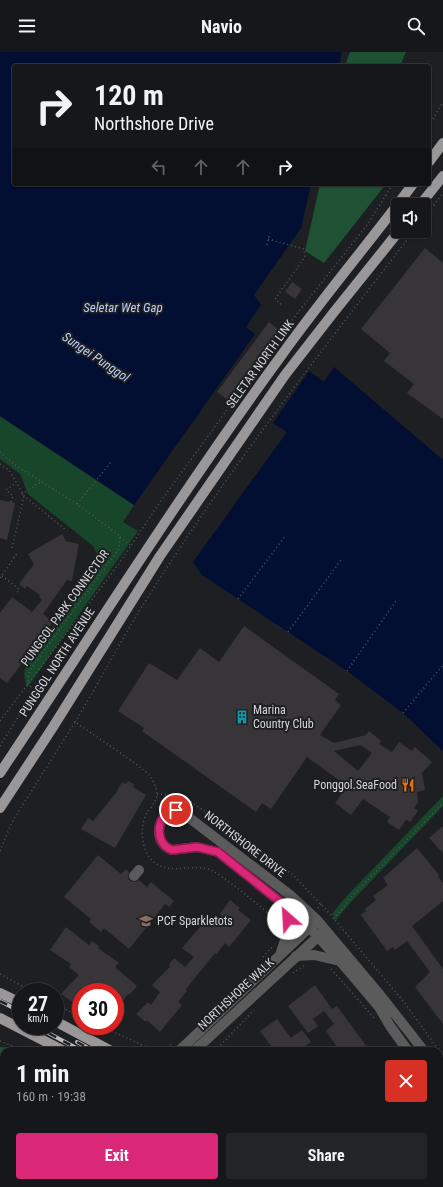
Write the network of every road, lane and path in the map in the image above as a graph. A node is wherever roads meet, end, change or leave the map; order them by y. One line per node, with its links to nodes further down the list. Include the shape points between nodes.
1 (443, 102): 2 (path)
2 (431, 123)
3 (443, 143): 4 (main road)
4 (431, 159)
5 (443, 176): 9 (main road)
6 (392, 186): 28 (path, via 367,225 296,315)
7 (412, 186): 32 (main road, SELETAR NORTH LINK, via 374,238 281,355)
8 (443, 193): 10 (path)
9 (426, 198)
10 (431, 209)
11 (270, 233): 14 (path)
12 (393, 238): 49 (main road, via 286,375 160,556)
13 (409, 238): 43 (path, via 298,381 223,486 148,597)
14 (269, 239): 15 (path); 16 (path, via 304,249 305,257 275,299)
15 (267, 245)
16 (283, 306)
17 (0, 452): 20 (path, via 15,465)
18 (111, 462): 24 (path)
19 (0, 464): 21 (path, via 9,470)
20 (42, 481): 22 (path); 24 (path)
21 (16, 483): 22 (path); 23 (path, via 6,490 13,496)
22 (23, 495): 25 (path); 29 (path)
23 (12, 502)
24 (77, 504): 27 (path)
25 (67, 531)
26 (286, 535): 35 (path)
27 (120, 536): 28 (path); 40 (path, PUNGGOL PARK CONNECTOR, via 119,549 34,664)
28 (131, 546): 40 (path)
29 (12, 548)
30 (18, 552): 33 (path)
31 (341, 560): 37 (path)
32 (136, 565): 46 (main road, PUNGGOL NORTH AVENUE)
33 (1, 577): 34 (path, via 19,589)
34 (16, 593)
35 (238, 599)
36 (396, 601): 39 (path)
37 (288, 632)
38 (443, 665): 41 (path)
39 (347, 670)
40 (27, 683): 42 (path); 45 (path, PUNGGOL PARK CONNECTOR, via 34,691)
41 (403, 713)
42 (0, 720)
43 (76, 722)
44 (66, 736): 50 (path, via 12,822)
45 (0, 746)
46 (0, 773)
47 (157, 794): 52 (path, via 182,795 293,875)
48 (443, 803): 52 (path, via 353,895)
49 (0, 808)
50 (0, 851)
51 (283, 904): 53 (street, NORTHSHORE DRIVE); 53 (street, NORTHSHORE DRIVE, via 218,852 197,847 169,849 158,833 162,820 173,810 183,813 290,896); 58 (street, NORTHSHORE WALK, via 289,928)
52 (334, 919): 84 (path, via 404,1002)
53 (314, 924): 54 (street, NORTHSHORE DRIVE); 55 (street, NORTHSHORE DRIVE); 58 (street, NORTHSHORE WALK)
54 (326, 930): 55 (street, NORTHSHORE WALK); 68 (street, NORTHSHORE DRIVE)
55 (318, 937): 57 (street, NORTHSHORE WALK); 60 (street, NORTHSHORE DRIVE)
56 (275, 944): 59 (path)
57 (296, 956): 60 (street, via 314,955); 80 (street, NORTHSHORE WALK)
58 (278, 957): 79 (street, NORTHSHORE WALK)
59 (260, 961)
60 (340, 961): 68 (street, NORTHSHORE DRIVE)
61 (308, 964): 64 (path)
62 (328, 968): 71 (path)
63 (0, 974): 65 (path)
64 (293, 974)
65 (16, 983)
66 (0, 993): 67 (main road)
67 (12, 999)
68 (382, 1004): 82 (street, NORTHSHORE DRIVE, via 390,1026); 83 (street, NORTHSHORE DRIVE)
69 (256, 1008): 81 (path)
70 (0, 1018): 76 (main road)
71 (378, 1022)
72 (64, 1026): 77 (main road)
73 (120, 1035): 78 (path)
74 (0, 1041): 75 (path)
75 (15, 1047)
76 (56, 1047)
77 (104, 1047)
78 (146, 1047)
79 (176, 1047)
80 (198, 1047)
81 (219, 1047)
82 (405, 1047)
83 (420, 1047)
84 (436, 1047)

